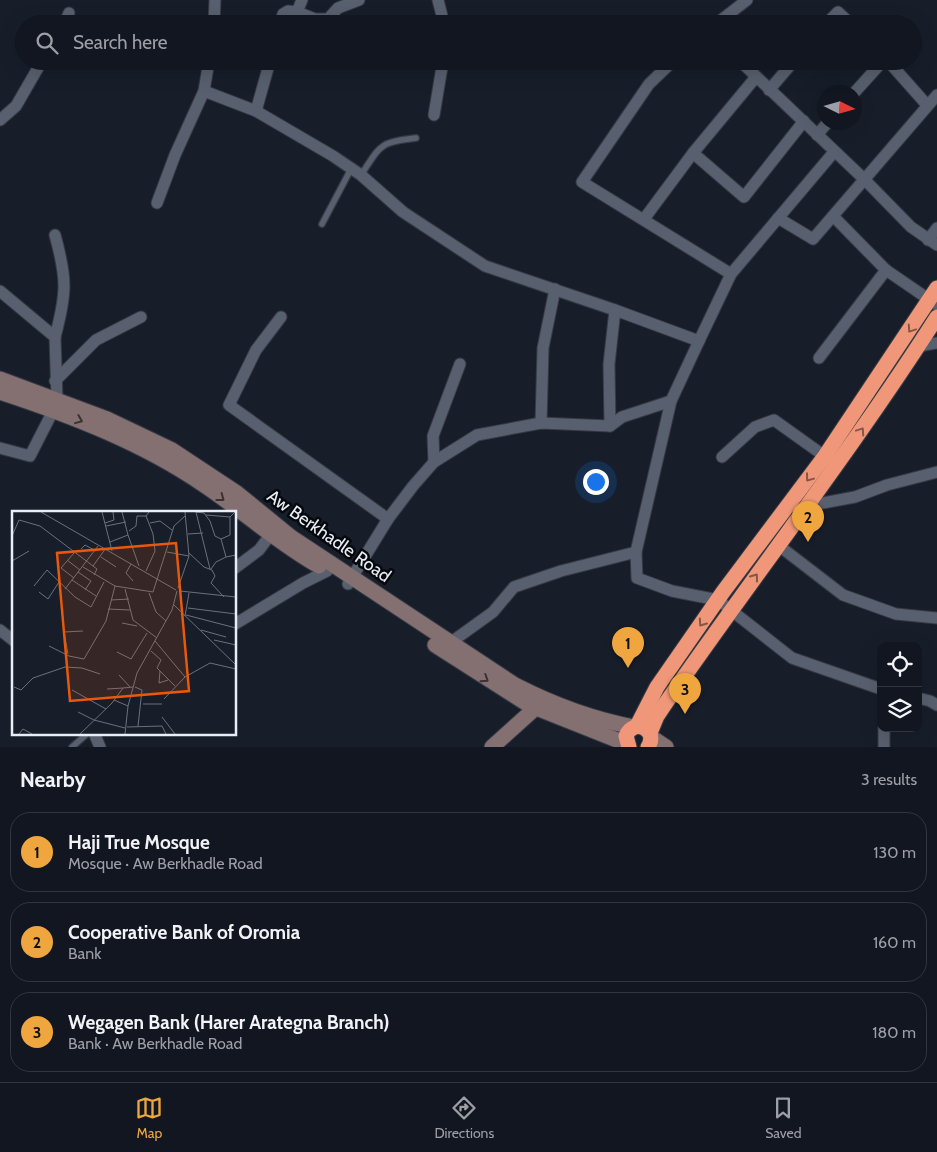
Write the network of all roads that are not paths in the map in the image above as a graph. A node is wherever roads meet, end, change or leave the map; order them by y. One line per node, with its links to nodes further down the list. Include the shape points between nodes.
1 (215, 0): 7 (street)
2 (302, 0): 6 (street)
3 (359, 0): 10 (street, via 338,8)
4 (438, 0): 11 (street)
5 (747, 0): 12 (street)
6 (297, 12): 8 (street, via 288,11); 9 (street)
7 (214, 15)
8 (283, 15)
9 (304, 15)
10 (332, 15)
11 (442, 15)
12 (728, 15)
13 (37, 70): 30 (street, via 16,106)
14 (208, 70): 25 (street)
15 (267, 70): 28 (street)
16 (442, 70): 29 (street)
17 (664, 70): 42 (street, via 649,84 582,182)
18 (749, 70): 22 (street)
19 (786, 70): 24 (street)
20 (875, 70): 23 (street)
21 (896, 70): 27 (street)
22 (756, 77): 24 (street); 36 (street)
23 (861, 85)
24 (769, 90): 31 (street)
25 (204, 91): 28 (street); 40 (street)
26 (937, 95): 27 (street)
27 (927, 105): 39 (street)
28 (256, 111): 37 (street)
29 (434, 115)
30 (0, 120)
31 (804, 121): 33 (street); 36 (street, via 744,196)
32 (821, 130): 33 (street)
33 (817, 135): 35 (street)
34 (416, 138): 38 (lane, via 390,141 380,146)
35 (834, 152): 39 (street); 43 (street)
36 (692, 153): 42 (street)
37 (351, 168): 38 (street); 44 (lane)
38 (361, 176): 50 (street, via 403,212 485,266)
39 (864, 179): 41 (street); 47 (street, via 911,227)
40 (157, 203)
41 (834, 217): 43 (street, via 814,239); 48 (street)
42 (644, 218): 49 (street)
43 (778, 218): 49 (street)
44 (322, 224)
45 (937, 228): 47 (street)
46 (55, 235): 57 (street, via 65,285)
47 (932, 243)
48 (886, 270): 52 (street); 61 (street)
49 (731, 274): 58 (street)
50 (555, 289): 53 (street); 68 (street, via 543,348)
51 (0, 291): 57 (street)
52 (935, 298): 71 (highway, one-way to 71)
53 (615, 310): 58 (street); 69 (street, via 609,364)
54 (141, 317): 64 (street, via 96,340)
55 (281, 317): 77 (street, via 256,350 229,406)
56 (937, 317): 60 (highway)
57 (55, 336): 64 (street)
58 (699, 341): 66 (street)
59 (937, 343): 60 (street)
60 (918, 346): 74 (highway, one-way to 60)
61 (819, 358)
62 (460, 364): 73 (street, via 433,436)
63 (0, 378): 67 (main road, Aw Berkhadle Road)
64 (55, 381): 67 (street)
65 (0, 392): 67 (main road, Aw Berkhadle Road)
66 (671, 401): 69 (street, via 622,417); 80 (street)
67 (55, 405): 70 (street, via 30,456); 78 (main road, Aw Berkhadle Road, one-way to 78, via 176,467); 82 (main road, Aw Berkhadle Road, via 142,434 172,450 237,493)
68 (541, 423): 69 (street); 73 (street, via 477,435)
69 (610, 426)
70 (0, 448)
71 (825, 456): 72 (street, via 774,420 755,426); 74 (street); 84 (highway, one-way to 84)
72 (722, 457)
73 (434, 462): 77 (street)
74 (837, 466): 76 (highway)
75 (937, 472): 76 (street, via 855,497)
76 (807, 506): 79 (highway)
77 (388, 519): 83 (street)
78 (271, 534): 81 (street, via 259,550); 82 (main road, Aw Berkhadle Road, via 294,552)
79 (778, 545): 85 (highway, one-way to 79); 86 (street, via 843,595 896,614)
80 (636, 552): 84 (street, via 637,578); 90 (street, via 514,587 493,612)
81 (236, 567)
82 (330, 567): 83 (main road, Aw Berkhadle Road); 87 (street)
83 (350, 581): 90 (main road, Aw Berkhadle Road); 93 (main road, Aw Berkhadle Road, one-way to 93, via 472,670)
84 (718, 600): 85 (street); 98 (highway, one-way to 98, via 657,687)
85 (731, 609): 91 (street, via 792,658); 98 (highway)
86 (937, 618)
87 (236, 623)
88 (0, 630): 89 (street)
89 (12, 639)
90 (450, 642): 93 (main road, Aw Berkhadle Road)
91 (877, 688)
92 (922, 699): 94 (street)
93 (540, 704): 98 (main road, Aw Berkhadle Road); 99 (main road, Aw Berkhadle Road); 102 (main road)
94 (937, 705)
95 (884, 732): 104 (street)
96 (87, 734): 100 (lane)
97 (94, 734): 101 (street)
98 (644, 734): 99 (highway, via 628,732); 103 (main road)
99 (628, 745)
100 (72, 747)
101 (100, 747)
102 (492, 747)
103 (666, 747)
104 (884, 747)

